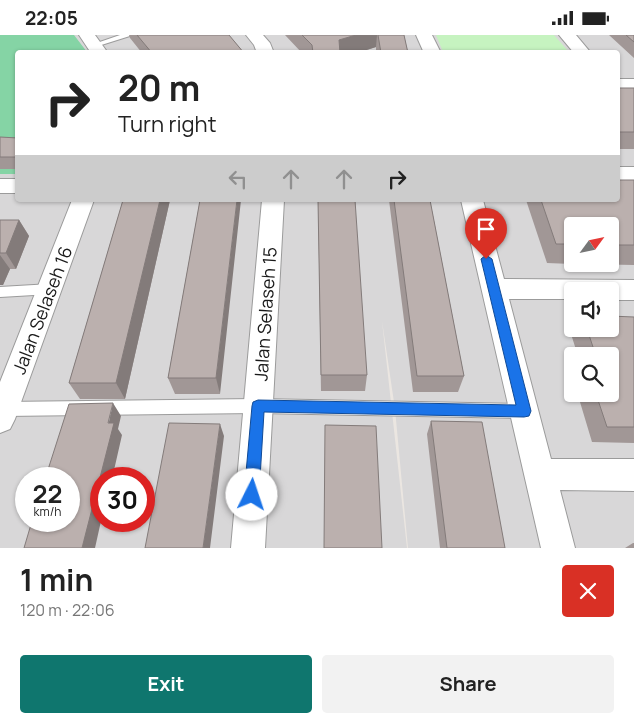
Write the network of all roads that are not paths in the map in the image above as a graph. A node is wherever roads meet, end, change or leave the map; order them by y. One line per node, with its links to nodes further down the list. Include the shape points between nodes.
1 (129, 35): 5 (lane)
2 (254, 35): 6 (street)
3 (424, 35): 7 (street)
4 (567, 35): 8 (street)
5 (94, 44)
6 (265, 50)
7 (432, 50)
8 (580, 50)
9 (620, 84): 10 (street)
10 (634, 84)
11 (620, 174): 12 (street)
12 (634, 174)
13 (0, 186): 14 (street)
14 (15, 186)
15 (82, 202): 18 (street, Jalan Selaseh 16)
16 (273, 202): 22 (street, Jalan Selaseh 15)
17 (472, 202): 19 (street)
18 (51, 289): 21 (lane); 24 (street, Jalan Selaseh 16)
19 (494, 289): 20 (street); 23 (street)
20 (634, 290)
21 (0, 292)
22 (258, 406): 23 (lane); 24 (lane); 27 (street, Jalan Selaseh 15)
23 (524, 411): 25 (street)
24 (2, 414)
25 (540, 474): 26 (street); 28 (street)
26 (634, 475)
27 (248, 548)
28 (558, 548)

